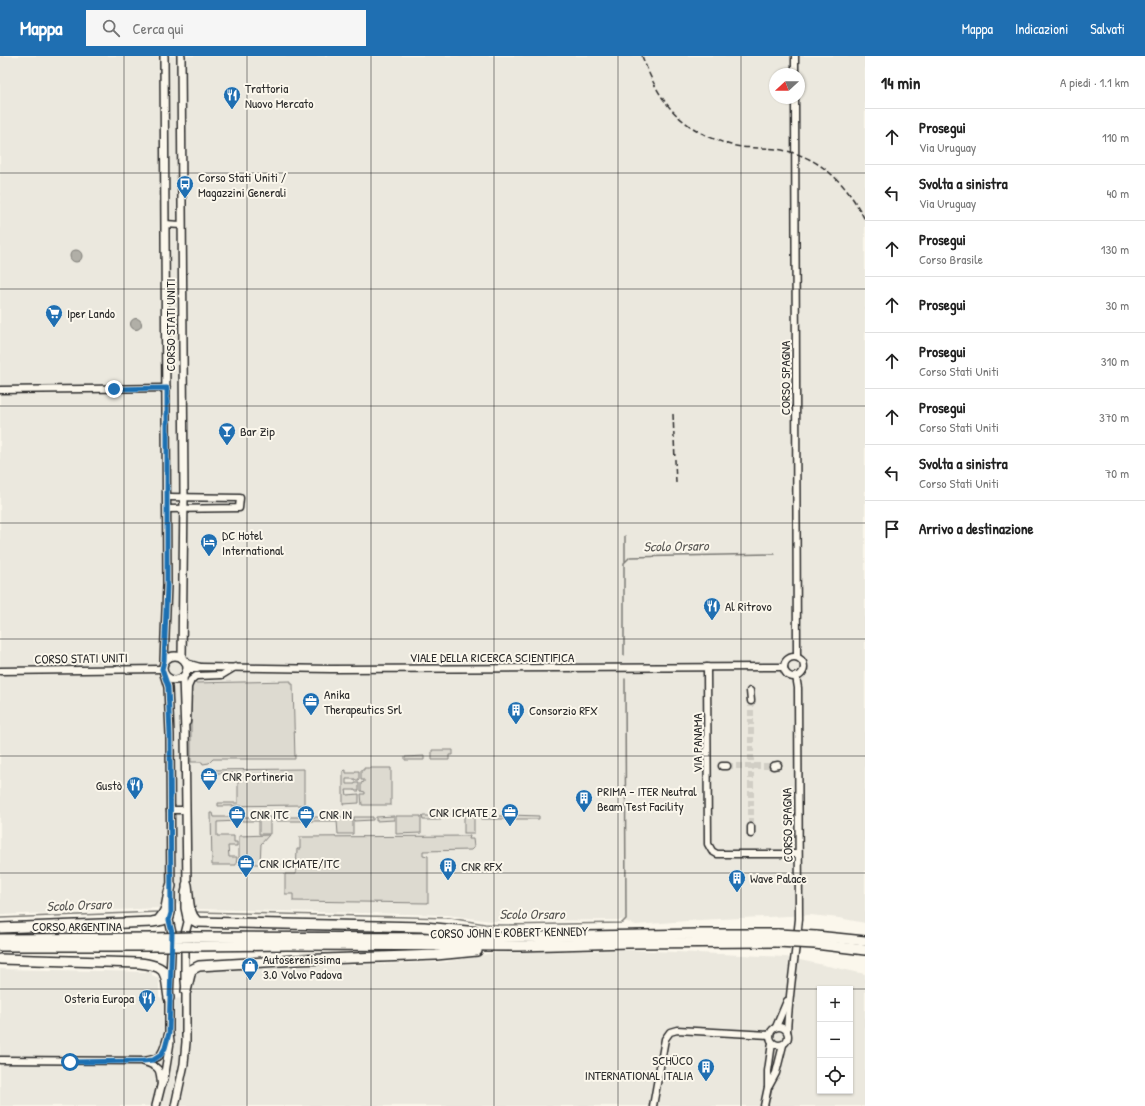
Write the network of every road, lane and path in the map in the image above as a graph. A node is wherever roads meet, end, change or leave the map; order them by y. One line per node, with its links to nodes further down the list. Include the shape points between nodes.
1 (164, 56): 6 (main road, CORSO STATI UNITI)
2 (181, 56): 7 (main road, CORSO STATI UNITI)
3 (795, 56): 4 (street)
4 (795, 68)
5 (795, 104): 14 (street, CORSO SPAGNA)
6 (165, 224): 7 (street); 8 (main road, CORSO STATI UNITI)
7 (181, 225): 11 (main road, CORSO STATI UNITI)
8 (167, 388): 9 (street, CORSO STATI UNITI); 10 (main road, CORSO STATI UNITI)
9 (0, 390)
10 (167, 497): 11 (street); 12 (main road, CORSO STATI UNITI)
11 (184, 497): 13 (main road, CORSO STATI UNITI); 13 (street, via 240,498 239,508)
12 (167, 509): 13 (street); 16 (main road, CORSO STATI UNITI)
13 (184, 509): 15 (main road, CORSO STATI UNITI)
14 (797, 657): 20 (street, via 787,659); 24 (street, CORSO SPAGNA, via 802,660 804,666 803,672)
15 (184, 660): 16 (main road, via 174,655); 17 (street, VIALE DELLA RICERCA SCIENTIFICA); 23 (main road)
16 (164, 661): 22 (main road)
17 (200, 667): 18 (street, VIALE DELLA RICERCA SCIENTIFICA); 23 (street, VIALE DELLA RICERCA SCIENTIFICA)
18 (235, 667): 19 (street, VIALE DELLA RICERCA SCIENTIFICA); 27 (street, via 222,676 196,676 191,680 188,687 188,720)
19 (707, 667): 20 (street, VIALE DELLA RICERCA SCIENTIFICA); 30 (street, VIA PANAMA, via 708,844 717,854)
20 (784, 667): 24 (street, via 789,676)
21 (0, 671): 22 (street, CORSO STATI UNITI)
22 (163, 671): 23 (main road, via 168,678 174,680); 28 (main road, via 168,687)
23 (184, 674): 27 (main road)
24 (796, 676): 30 (street, CORSO SPAGNA)
25 (750, 691): 26 (street)
26 (750, 702)
27 (185, 732): 29 (main road)
28 (170, 810): 29 (street); 32 (main road)
29 (185, 810): 31 (main road)
30 (798, 854): 50 (street, CORSO SPAGNA, via 799,919)
31 (187, 885): 33 (main road); 36 (highway, via 189,908)
32 (170, 886): 34 (main road); 35 (highway, via 167,909)
33 (187, 916): 34 (main road, via 178,910); 36 (highway); 41 (main road)
34 (170, 918): 35 (highway); 51 (main road, via 172,933)
35 (158, 921): 37 (highway)
36 (197, 922): 38 (highway, via 424,927)
37 (0, 928)
38 (542, 937): 39 (highway, CORSO JOHN E ROBERT KENNEDY); 41 (highway, CORSO JOHN E ROBERT KENNEDY)
39 (778, 938): 42 (highway, CORSO JOHN E ROBERT KENNEDY, bridge); 46 (highway, CORSO JOHN E ROBERT KENNEDY)
40 (0, 939): 44 (highway, CORSO ARGENTINA)
41 (190, 939): 44 (highway, CORSO JOHN E ROBERT KENNEDY, bridge); 46 (highway, CORSO JOHN E ROBERT KENNEDY, via 287,945); 49 (main road)
42 (816, 940): 43 (highway, CORSO JOHN E ROBERT KENNEDY); 47 (highway, CORSO JOHN E ROBERT KENNEDY)
43 (865, 941)
44 (154, 942): 45 (highway, CORSO ARGENTINA)
45 (0, 946)
46 (520, 946): 49 (highway, via 436,955 199,966 191,970)
47 (865, 950)
48 (0, 959): 51 (highway, via 154,965 165,973)
49 (186, 991): 62 (main road, via 184,1064)
50 (789, 996): 52 (street, CORSO SPAGNA); 53 (street, CORSO SPAGNA)
51 (169, 998): 54 (main road)
52 (776, 1027): 53 (street); 55 (street, CORSO SPAGNA)
53 (787, 1031): 57 (street, CORSO SPAGNA, via 788,1037)
54 (169, 1033): 59 (street, via 161,1055 153,1060); 60 (main road, via 168,1059)
55 (770, 1035): 56 (street, CORSO SPAGNA); 64 (street, via 677,1030 670,1032 665,1039)
56 (772, 1043): 57 (street); 61 (street, CORSO SPAGNA)
57 (783, 1044): 61 (street, CORSO SPAGNA, via 776,1073)
58 (0, 1060): 59 (street)
59 (143, 1061): 60 (street, via 157,1067 161,1074)
60 (161, 1086): 63 (main road)
61 (768, 1087): 65 (street, CORSO SPAGNA)
62 (177, 1105)
63 (156, 1106)
64 (653, 1106)
65 (764, 1106)

